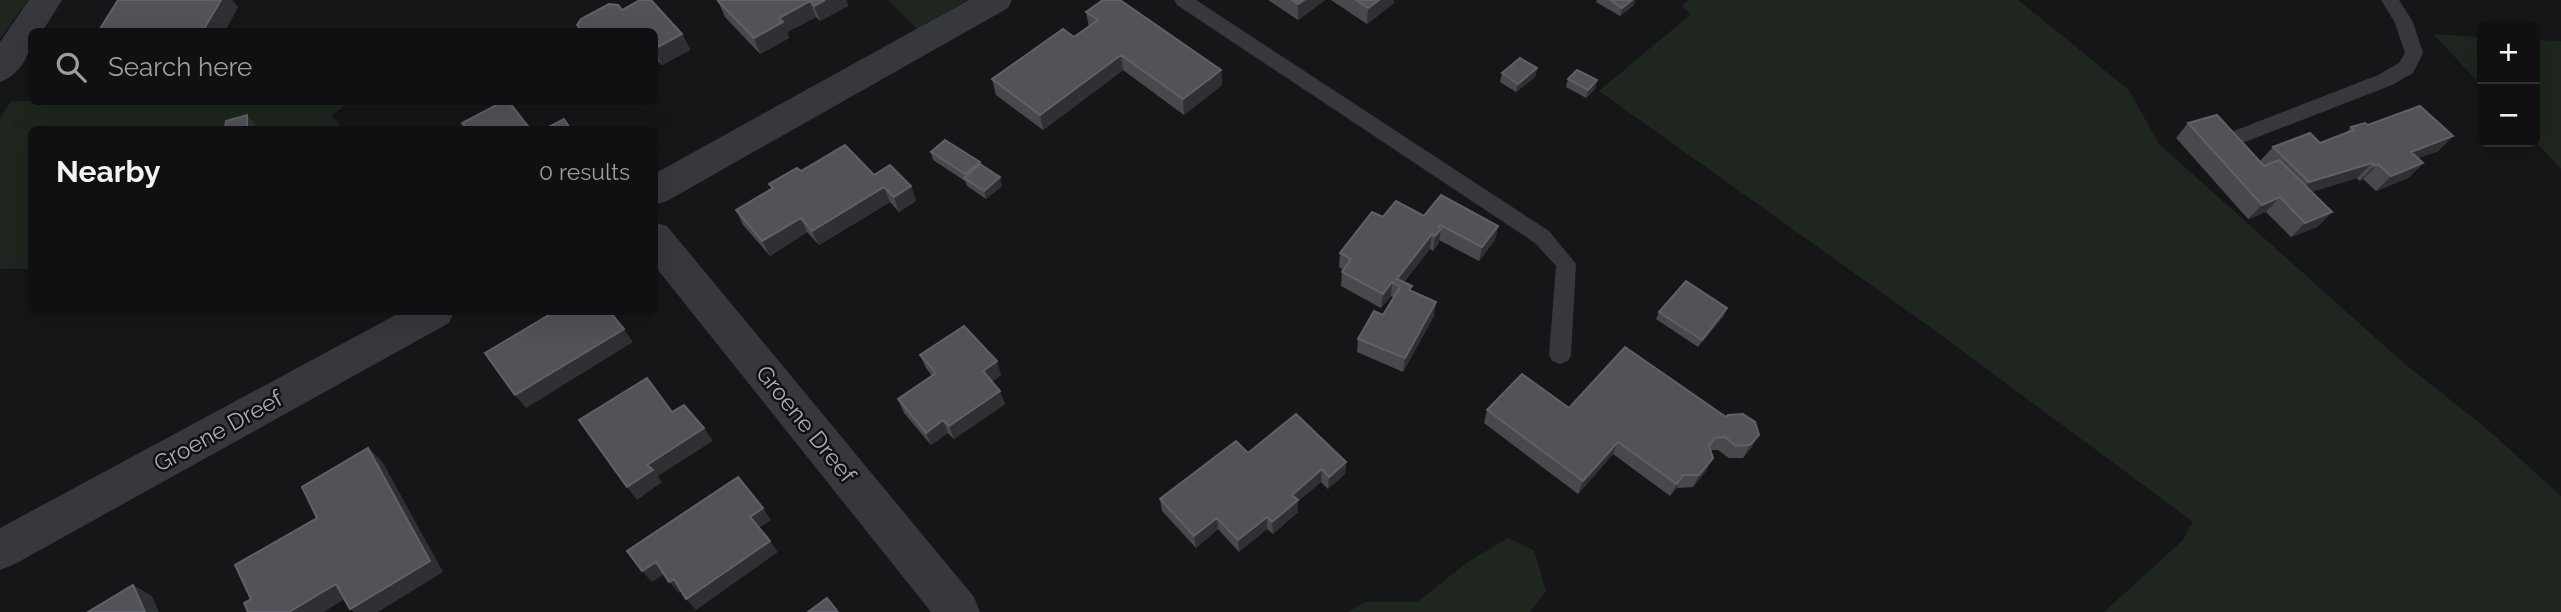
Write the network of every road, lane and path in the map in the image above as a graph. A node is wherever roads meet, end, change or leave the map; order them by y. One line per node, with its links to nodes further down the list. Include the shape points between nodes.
1 (46, 0): 5 (street)
2 (996, 0): 7 (street)
3 (1183, 0): 10 (lane, via 1542,237 1566,264)
4 (2390, 0): 6 (lane, via 2414,53 2406,68)
5 (0, 69)
6 (2233, 139)
7 (658, 189)
8 (658, 242): 12 (street, Groene Dreef)
9 (430, 315): 11 (street, Groene Dreef)
10 (1560, 355)
11 (0, 550)
12 (958, 612)

